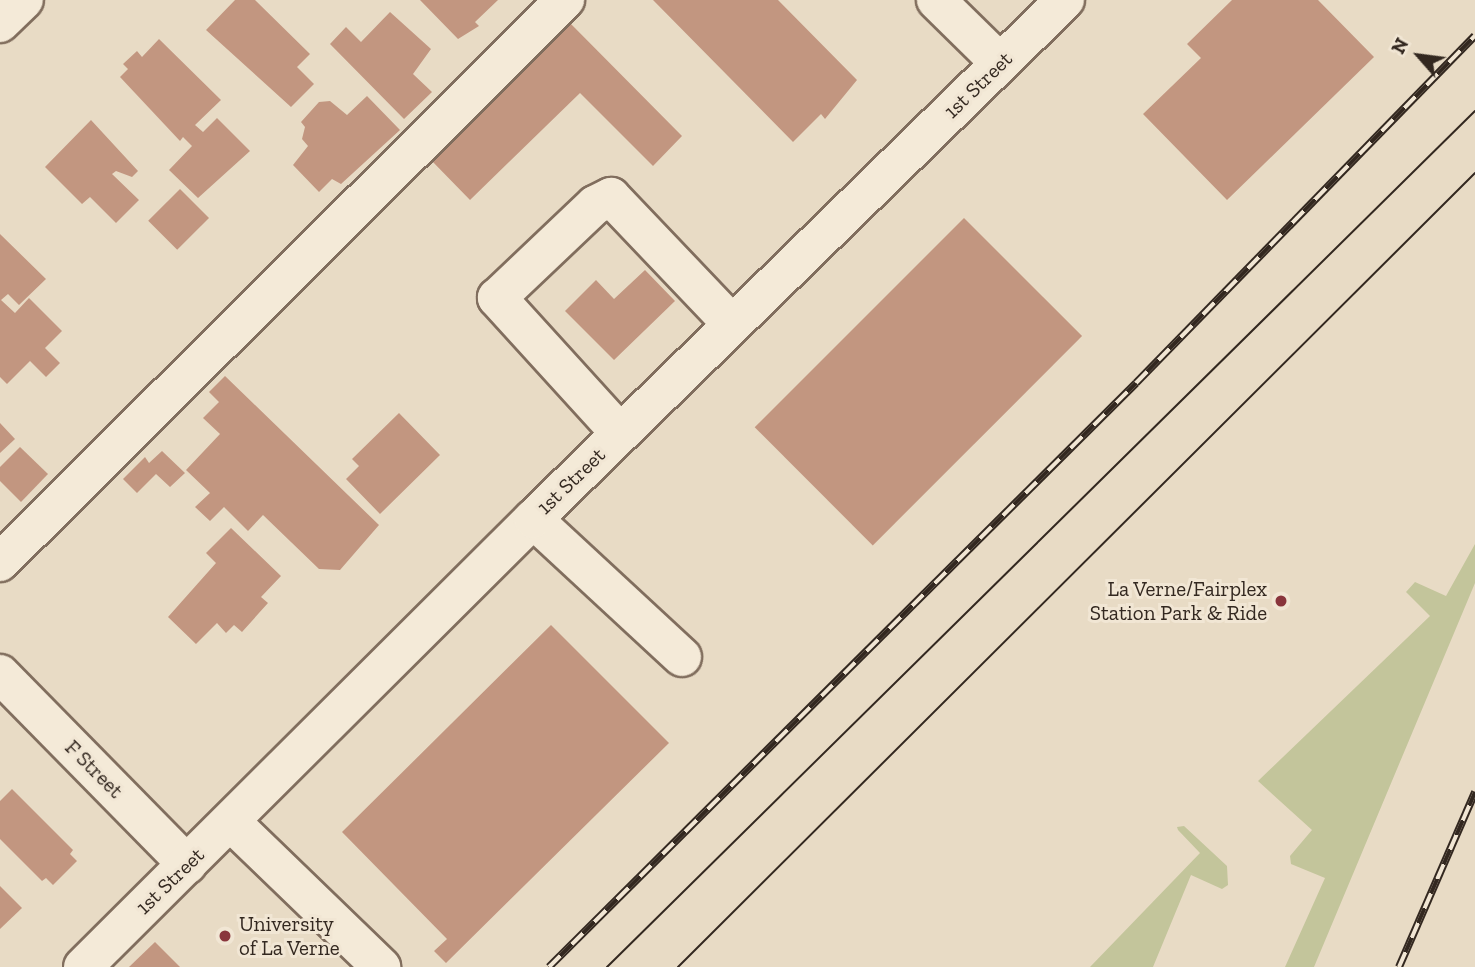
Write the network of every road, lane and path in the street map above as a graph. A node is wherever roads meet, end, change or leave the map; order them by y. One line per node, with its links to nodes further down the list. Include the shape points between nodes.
1 (24, 0): 5 (street)
2 (565, 0): 10 (street)
3 (936, 0): 6 (street)
4 (1065, 0): 6 (street, 1st Street)
5 (0, 23)
6 (1000, 64): 7 (street, 1st Street)
7 (731, 323): 8 (street, 1st Street); 8 (street, via 611,197 595,205 497,298)
8 (620, 433): 9 (street, 1st Street)
9 (533, 519): 11 (street); 13 (street, 1st Street)
10 (0, 562)
11 (682, 657)
12 (0, 674): 14 (street, F Street)
13 (231, 822): 14 (street, 1st Street); 16 (street)
14 (187, 864): 15 (street, 1st Street)
15 (83, 967)
16 (380, 967)

